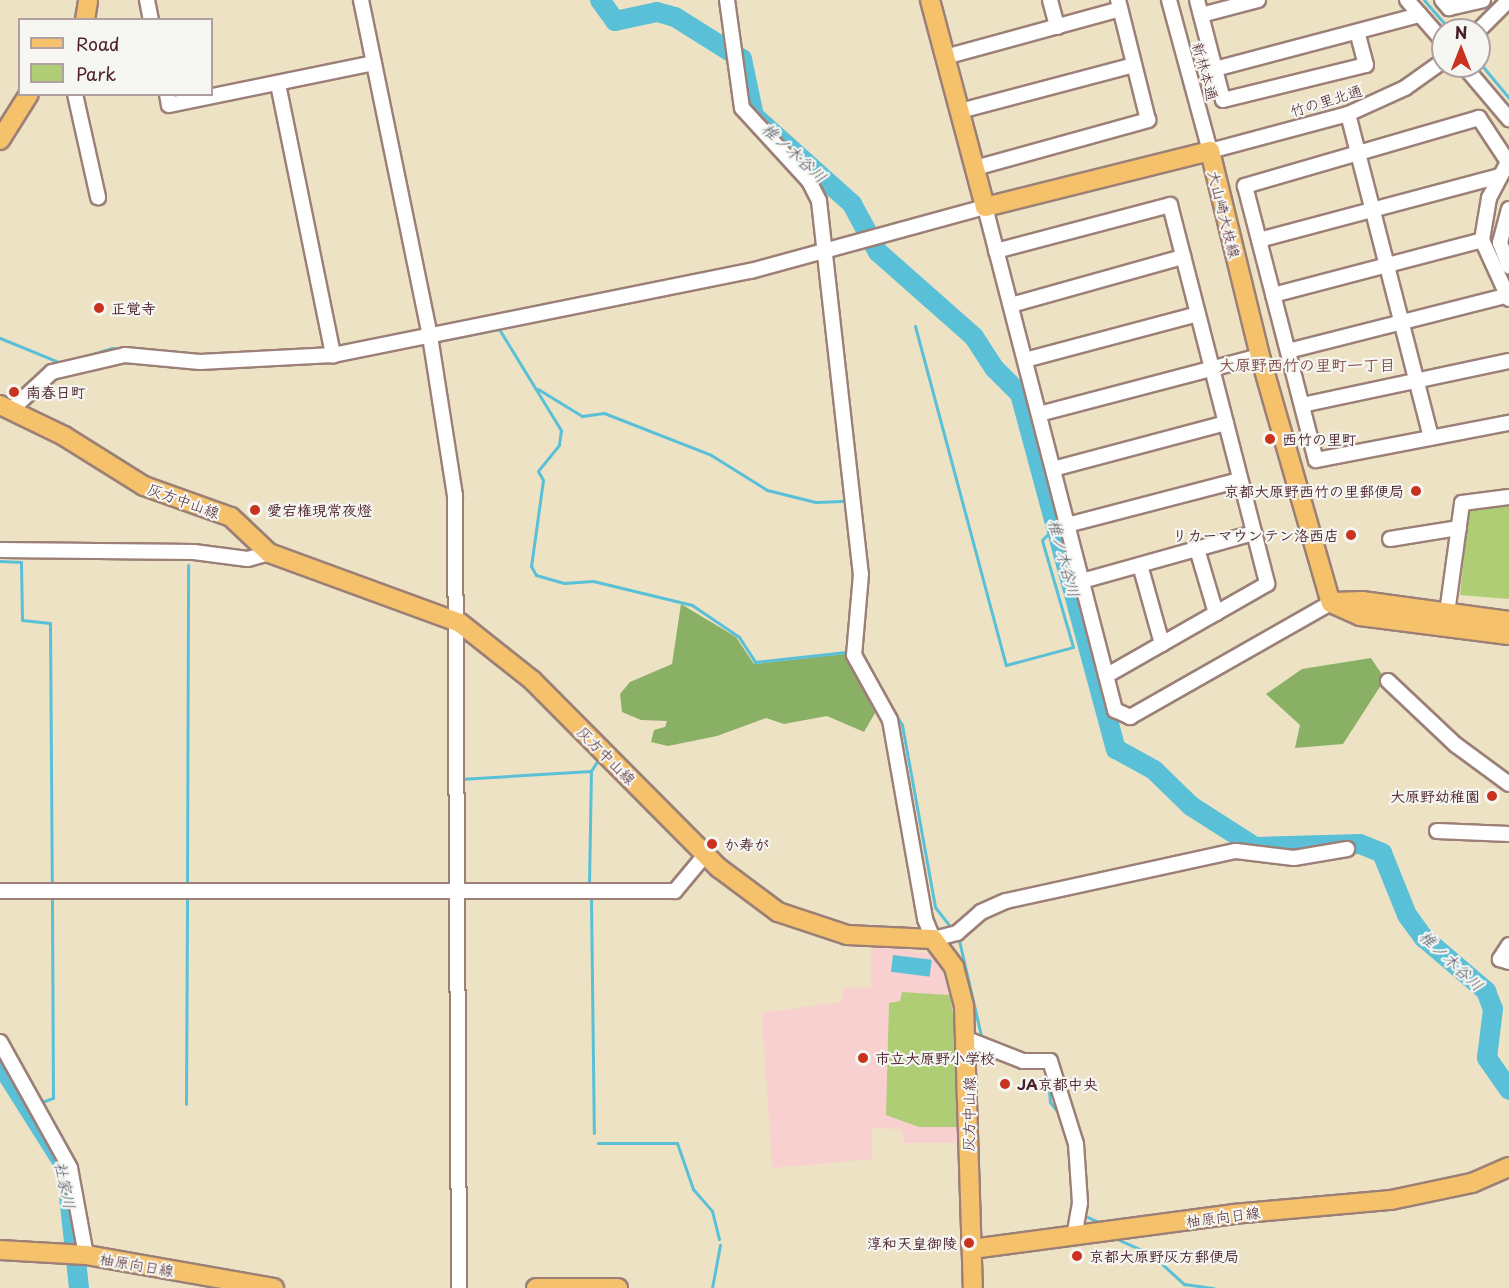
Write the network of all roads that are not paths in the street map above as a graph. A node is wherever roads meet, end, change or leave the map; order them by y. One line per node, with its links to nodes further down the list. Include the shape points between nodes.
1 (88, 0): 17 (main road)
2 (147, 0): 18 (street)
3 (361, 0): 24 (street)
4 (726, 0): 47 (street, via 742,108 815,190)
5 (930, 0): 23 (main road)
6 (1050, 0): 20 (street)
7 (1169, 0): 37 (street, 新林本通)
8 (1197, 0): 15 (street)
9 (1258, 0): 15 (street)
10 (1407, 0): 16 (street)
11 (1442, 0): 12 (street, via 1449,8)
12 (1483, 0)
13 (1509, 0): 19 (street)
14 (1119, 5): 20 (street); 25 (street)
15 (1201, 15): 26 (street)
16 (1420, 15): 21 (street); 22 (street)
17 (85, 18)
18 (151, 18)
19 (1491, 18)
20 (1057, 27): 23 (street)
21 (1431, 28)
22 (1357, 32): 26 (street); 26 (street, via 1366,65 1223,100)
23 (945, 57): 33 (main road)
24 (374, 63): 29 (street); 57 (street)
25 (1134, 65): 33 (street); 39 (street, via 1148,120)
26 (1215, 69)
27 (1431, 70): 34 (street, 竹の里北通, via 1405,88)
28 (1474, 78): 35 (street)
29 (279, 84): 32 (street, via 169,105); 59 (street)
30 (28, 96): 36 (main road)
31 (75, 96): 41 (street)
32 (167, 96)
33 (960, 111): 39 (main road)
34 (1348, 114): 37 (street, 竹の里北通); 38 (street)
35 (1509, 119)
36 (0, 140)
37 (1210, 151): 42 (main road, 大山崎大枝線); 60 (main road, 大山崎大枝線)
38 (1358, 153): 40 (street, via 1479,118 1503,148 1508,162); 44 (street); 45 (street, via 1245,186)
39 (975, 168): 42 (main road)
40 (1499, 176): 44 (street); 46 (street, via 1489,198)
41 (98, 197)
42 (985, 207): 47 (street); 48 (street)
43 (1509, 209): 51 (street, via 1500,243)
44 (1372, 210): 45 (street); 50 (street)
45 (1259, 240): 52 (street)
46 (1482, 240): 50 (street); 53 (street)
47 (825, 250): 57 (street, via 751,271); 99 (street, via 861,574 854,655 890,720 925,918)
48 (996, 251): 49 (street, via 1170,205); 54 (street)
49 (1183, 257): 54 (street); 55 (street)
50 (1387, 266): 52 (street); 56 (street)
51 (1509, 266)
52 (1273, 295): 58 (street)
53 (1508, 297): 56 (street)
54 (1011, 305): 61 (street)
55 (1198, 314): 61 (street); 63 (street)
56 (1401, 322): 58 (street); 64 (street)
57 (430, 336): 59 (street); 87 (street, via 455,495)
58 (1288, 351): 65 (street)
59 (333, 356): 66 (street, via 200,362 125,355 52,372)
60 (1260, 356): 63 (street); 83 (main road, 大山崎大枝線)
61 (1025, 360): 67 (street)
62 (1509, 361): 64 (street)
63 (1212, 370): 67 (street); 68 (street)
64 (1416, 381): 65 (street); 70 (street)
65 (1302, 405): 70 (street, via 1316,460)
66 (6, 408): 80 (main road, 灰方中山線, via 144,486 231,517)
67 (1039, 414): 71 (street)
68 (1226, 423): 71 (street); 72 (street)
69 (1509, 423): 70 (street)
70 (1431, 438)
71 (1053, 469): 74 (street)
72 (1240, 480): 74 (street); 76 (street)
73 (1509, 497): 75 (street, via 1462,503)
74 (1067, 525): 82 (street)
75 (1459, 528): 77 (street); 85 (street)
76 (1254, 533): 78 (street); 84 (street, via 1267,584)
77 (1390, 539)
78 (1197, 549): 81 (street); 84 (street)
79 (0, 550): 80 (street, via 194,552 248,559)
80 (269, 553): 87 (main road, 灰方中山線)
81 (1140, 565): 82 (street); 89 (street)
82 (1082, 581): 90 (street)
83 (1331, 603): 85 (main road, via 1362,601); 88 (main road, via 1360,616); 90 (street, via 1130,717 1115,710)
84 (1216, 613): 89 (street)
85 (1447, 613): 86 (main road)
86 (1509, 621)
87 (460, 623): 96 (main road, 灰方中山線, via 532,680); 98 (street)
88 (1509, 635)
89 (1162, 644): 90 (street)
90 (1106, 676)
91 (1388, 681): 92 (street, via 1456,745)
92 (1509, 784)
93 (1437, 831): 94 (street)
94 (1509, 834)
95 (1347, 849): 99 (street, via 1294,858 1236,851 1017,898 981,912 957,933)
96 (705, 855): 98 (street, via 675,891); 99 (main road, 灰方中山線, via 761,902 798,921 847,935)
97 (0, 891): 98 (street)
98 (459, 891): 110 (street)
99 (933, 939): 102 (main road, 灰方中山線, via 954,967)
100 (1509, 945): 101 (street, via 1500,959)
101 (1509, 962)
102 (967, 1039): 105 (street, via 1023,1061 1050,1061 1076,1144 1080,1203); 106 (main road, 灰方中山線)
103 (0, 1042): 108 (street, via 70,1168)
104 (1509, 1167): 105 (main road, 柚原向日線, via 1473,1183 1391,1200 1318,1204)
105 (1074, 1236): 106 (main road, 柚原向日線)
106 (972, 1249): 113 (main road)
107 (0, 1250): 108 (main road, 柚原向日線)
108 (86, 1255): 109 (main road, 柚原向日線)
109 (274, 1288)
110 (459, 1288)
111 (536, 1288): 112 (main road)
112 (618, 1288)
113 (973, 1288)

